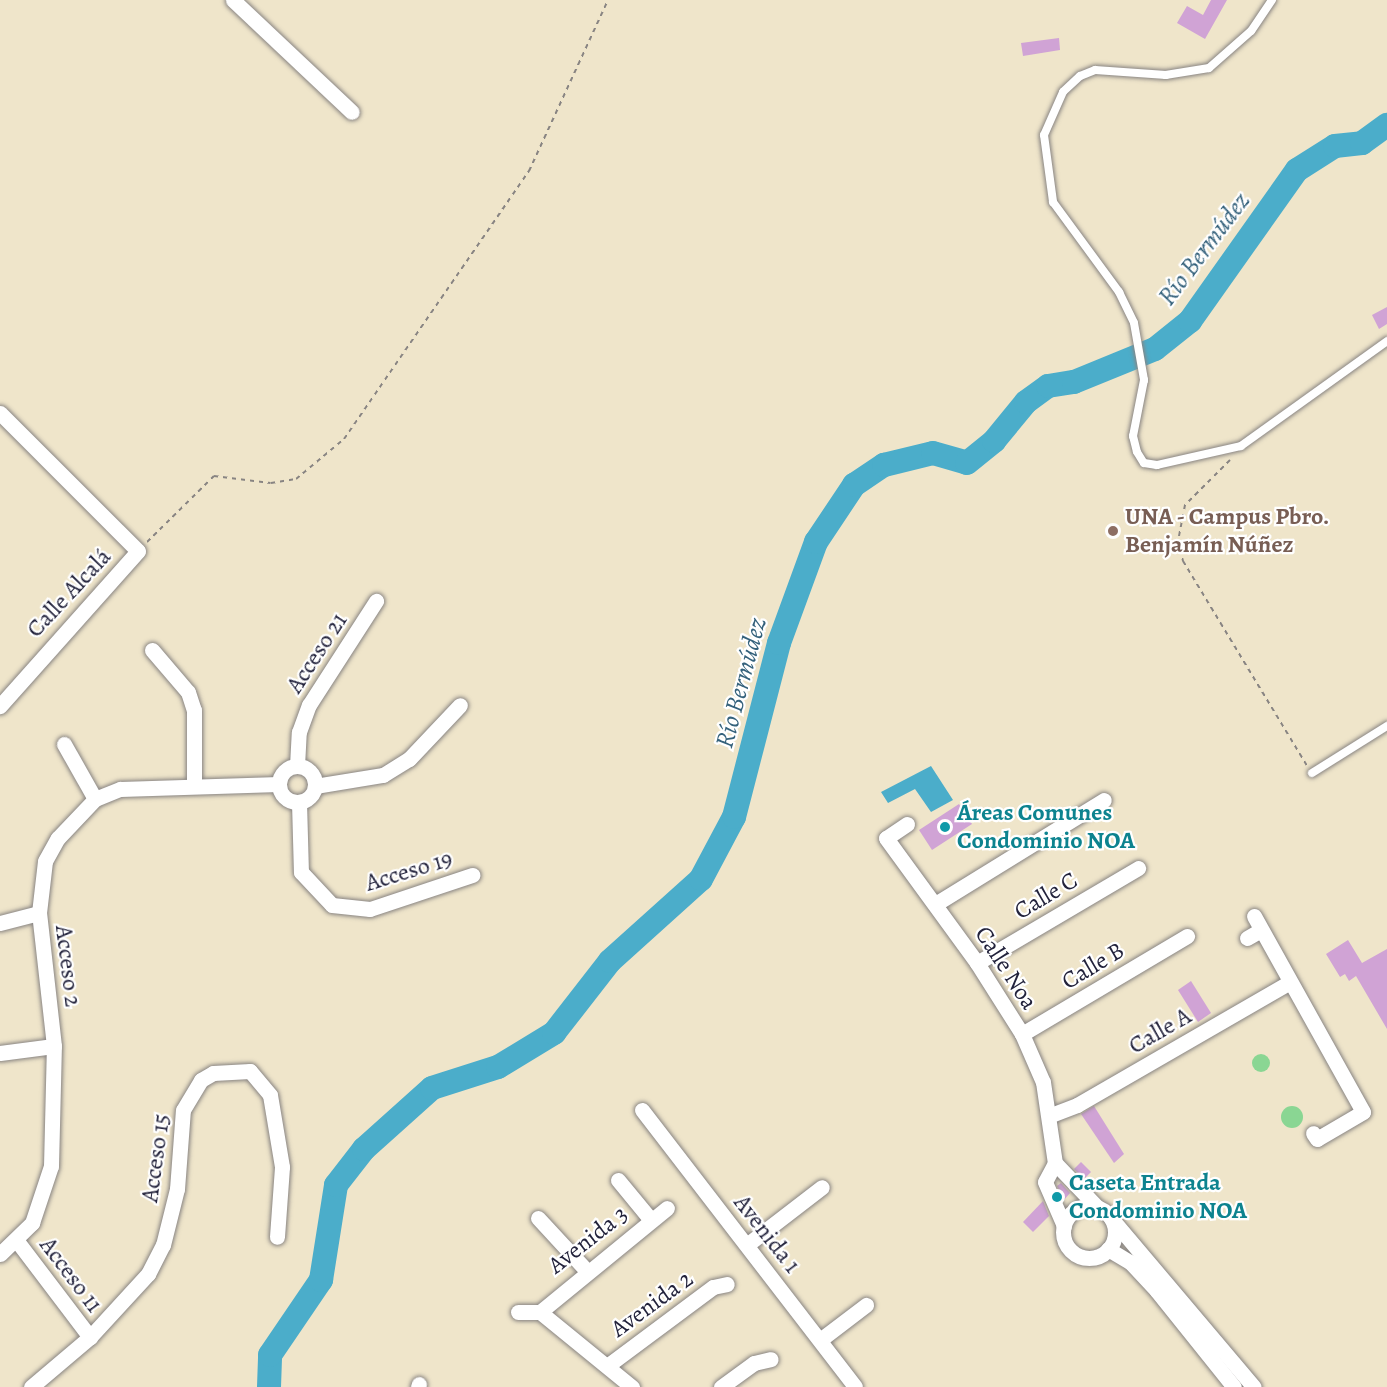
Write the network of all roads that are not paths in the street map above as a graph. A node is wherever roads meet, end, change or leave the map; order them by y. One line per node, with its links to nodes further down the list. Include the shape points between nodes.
1 (233, 0): 3 (street)
2 (1272, 0): 4 (lane, via 1251,31 1209,68 1166,75 1095,70 1080,76 1052,111 1044,135 1053,202 1119,292 1134,323 1144,380 1133,436 1144,463 1157,465 1241,446)
3 (352, 112)
4 (1387, 341)
5 (1, 415): 9 (street, Calle Alcalá, via 138,551)
6 (376, 600): 12 (street, Acceso 21, via 309,705 299,732)
7 (152, 650): 14 (street, via 188,693 194,710)
8 (460, 705): 16 (street, via 409,759 383,775)
9 (0, 706)
10 (1387, 726): 13 (lane)
11 (64, 744): 17 (street)
12 (297, 766): 15 (street, via 283,773); 16 (street, via 312,775)
13 (1312, 773)
14 (194, 783): 15 (street); 17 (street, via 147,785)
15 (279, 784): 19 (street, via 283,795)
16 (315, 786): 19 (street)
17 (94, 799): 24 (street, Acceso 2, via 58,838 45,861)
18 (1104, 800): 23 (street)
19 (299, 802): 22 (street, Acceso 19, via 302,872 332,905 370,909)
20 (907, 824): 23 (street, Calle Noa, via 886,838)
21 (1138, 868): 28 (street, Calle C)
22 (472, 875)
23 (937, 903): 28 (street, Calle Noa)
24 (39, 913): 25 (street); 31 (street, Acceso 2)
25 (0, 923)
26 (1187, 936): 30 (street, Calle B)
27 (1247, 939): 29 (street, via 1257,923)
28 (977, 963): 30 (street, Calle Noa)
29 (1290, 982): 34 (street, Calle A, via 1077,1105); 35 (street, via 1363,1112 1317,1139)
30 (1022, 1034): 34 (street, Calle Noa)
31 (54, 1046): 32 (street); 46 (street, Acceso 2, via 51,1166 32,1223)
32 (0, 1053)
33 (642, 1110): 47 (street, Avenida 1)
34 (1051, 1114): 36 (street, Calle Noa)
35 (1313, 1133)
36 (1055, 1163): 40 (street); 44 (street, Calle Noa, via 1045,1182)
37 (618, 1180): 43 (street)
38 (822, 1187): 47 (street)
39 (667, 1208): 43 (street, Avenida 3)
40 (1098, 1208): 42 (street); 44 (street, via 1073,1212)
41 (538, 1218): 50 (street)
42 (1111, 1218): 48 (street, via 1115,1234); 59 (street)
43 (651, 1220): 50 (street, Avenida 3)
44 (1064, 1226): 48 (street, via 1065,1243 1077,1255 1094,1258)
45 (277, 1237): 55 (street, Acceso 15, via 282,1167 270,1095 250,1071 213,1072 201,1080 183,1110 177,1189 163,1245 129,1299)
46 (16, 1241): 49 (street, Acceso 2); 55 (street, Acceso 11)
47 (748, 1244): 56 (street, Avenida 1)
48 (1108, 1249): 64 (street, via 1130,1262 1157,1291)
49 (0, 1254)
50 (586, 1270): 54 (street, Avenida 3)
51 (727, 1284): 58 (street, Avenida 2, via 713,1287)
52 (866, 1305): 56 (street)
53 (518, 1312): 54 (street)
54 (540, 1312): 58 (street)
55 (90, 1337): 60 (street)
56 (820, 1340): 63 (street, Avenida 1)
57 (771, 1359): 62 (street, via 754,1363)
58 (607, 1366): 61 (street)
59 (1251, 1382): 64 (street)
60 (31, 1387)
61 (632, 1387)
62 (721, 1387)
63 (855, 1387)
64 (1234, 1387)

